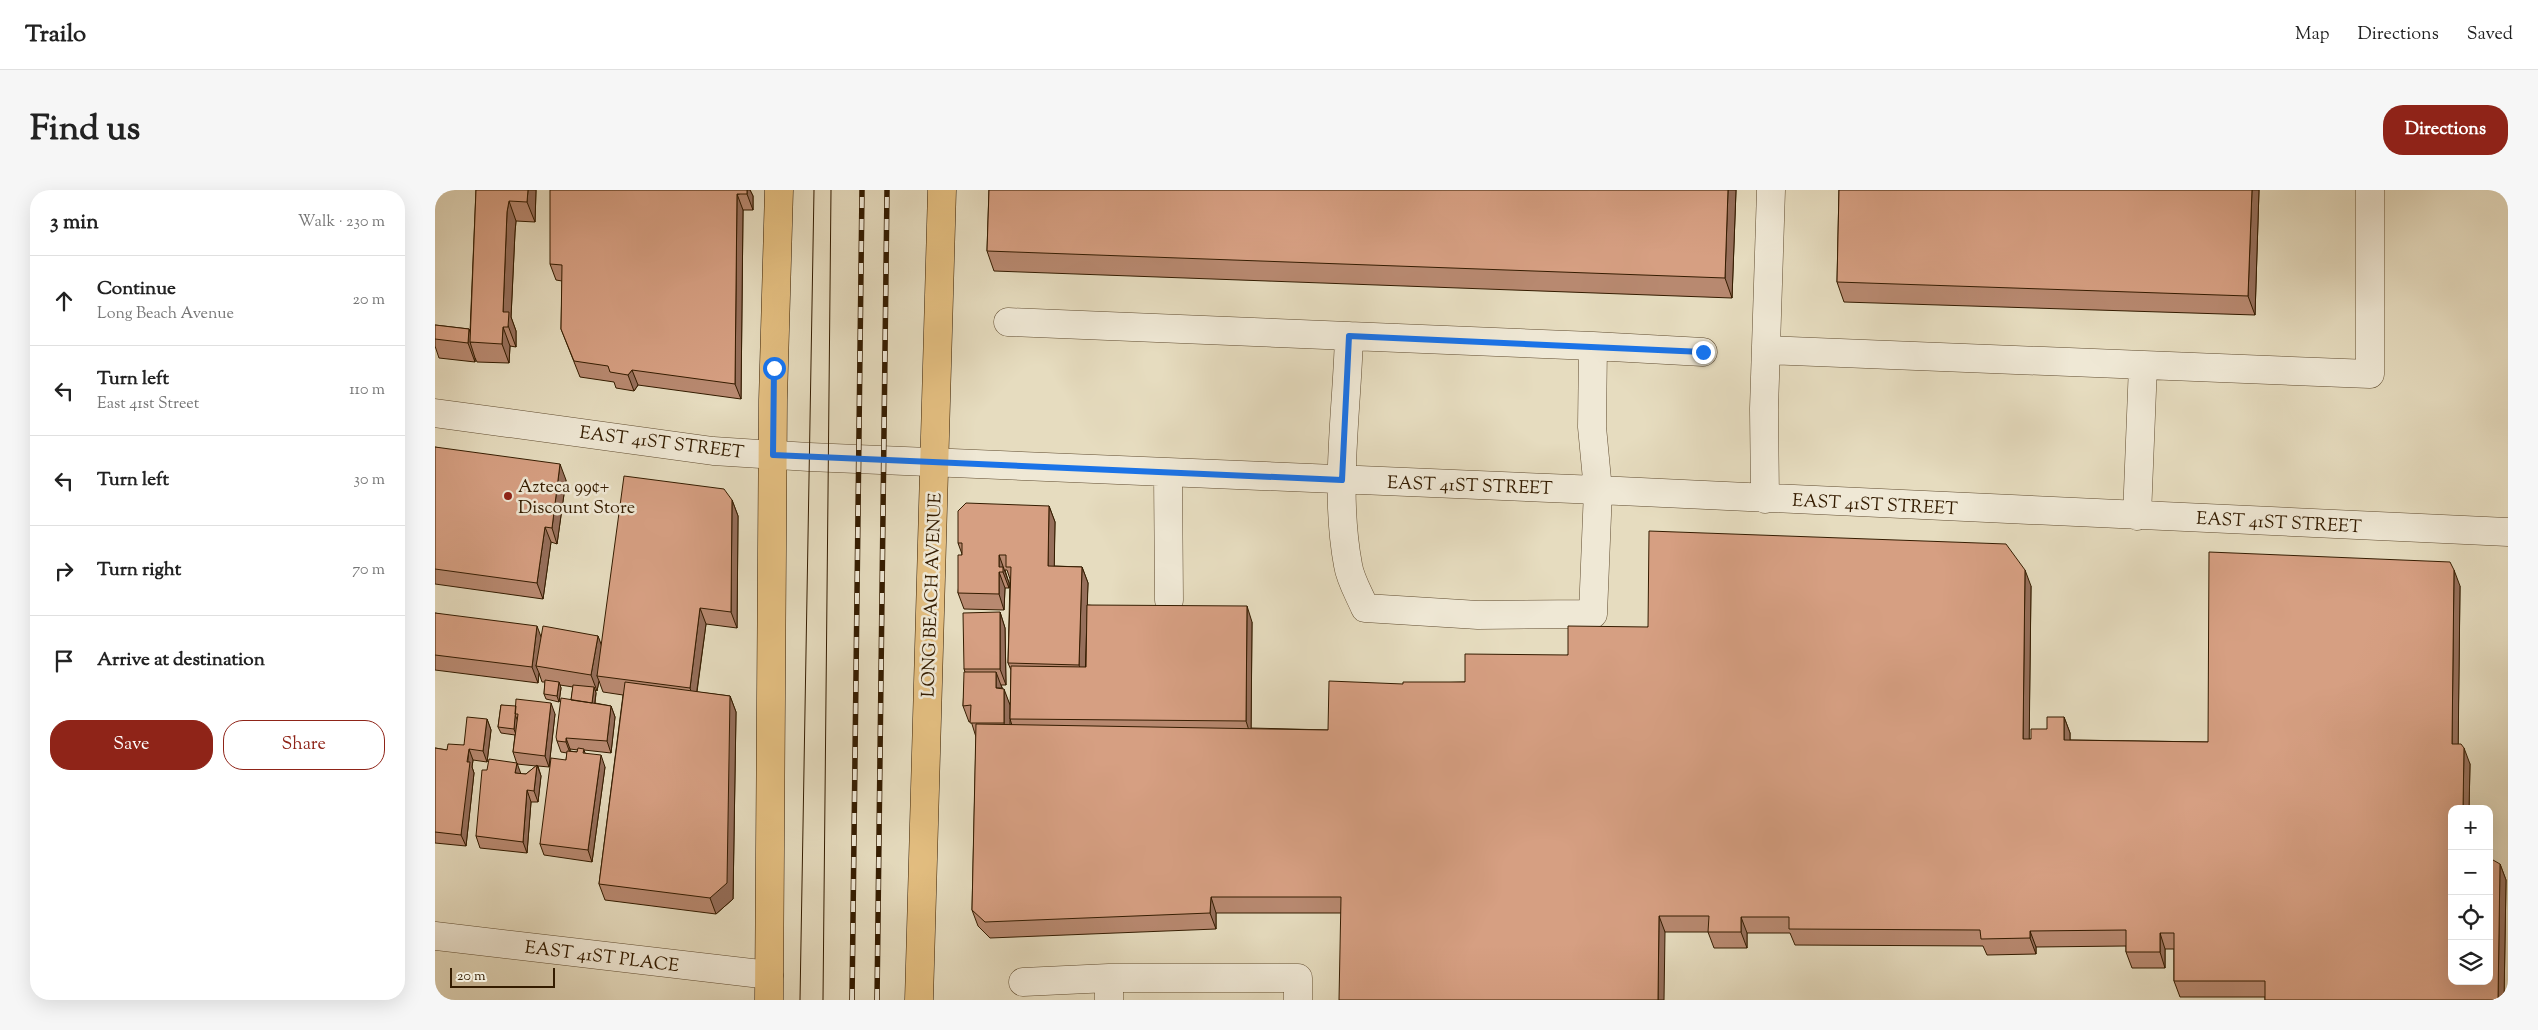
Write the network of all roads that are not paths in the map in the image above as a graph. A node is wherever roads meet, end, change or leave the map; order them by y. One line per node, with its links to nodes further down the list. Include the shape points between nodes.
1 (779, 190): 12 (main road)
2 (942, 190): 13 (main road, LONG BEACH AVENUE)
3 (1771, 190): 8 (street)
4 (2370, 190): 10 (street, via 2370,374)
5 (1008, 322): 6 (street)
6 (1349, 336): 7 (street); 15 (street)
7 (1593, 346): 9 (street); 16 (street, via 1591,427)
8 (1766, 350): 10 (street); 17 (street)
9 (1703, 352)
10 (2143, 365): 18 (street)
11 (435, 413): 12 (street, EAST 41ST STREET, via 713,451)
12 (773, 455): 13 (street, EAST 41ST STREET); 23 (main road)
13 (935, 461): 14 (street, EAST 41ST STREET); 25 (main road, LONG BEACH AVENUE)
14 (1168, 472): 15 (street, EAST 41ST STREET); 20 (street)
15 (1342, 480): 16 (street, EAST 41ST STREET); 16 (street, via 1348,567 1365,608 1478,615 1593,614)
16 (1598, 490): 17 (street, EAST 41ST STREET)
17 (1765, 499): 18 (street, EAST 41ST STREET)
18 (2137, 516): 19 (street, EAST 41ST STREET)
19 (2508, 532)
20 (1169, 600)
21 (435, 936): 23 (street, EAST 41ST PLACE)
22 (1023, 982): 24 (street)
23 (769, 988)
24 (1109, 989): 26 (street, via 1297,978)
25 (919, 1000)
26 (1298, 1000)

